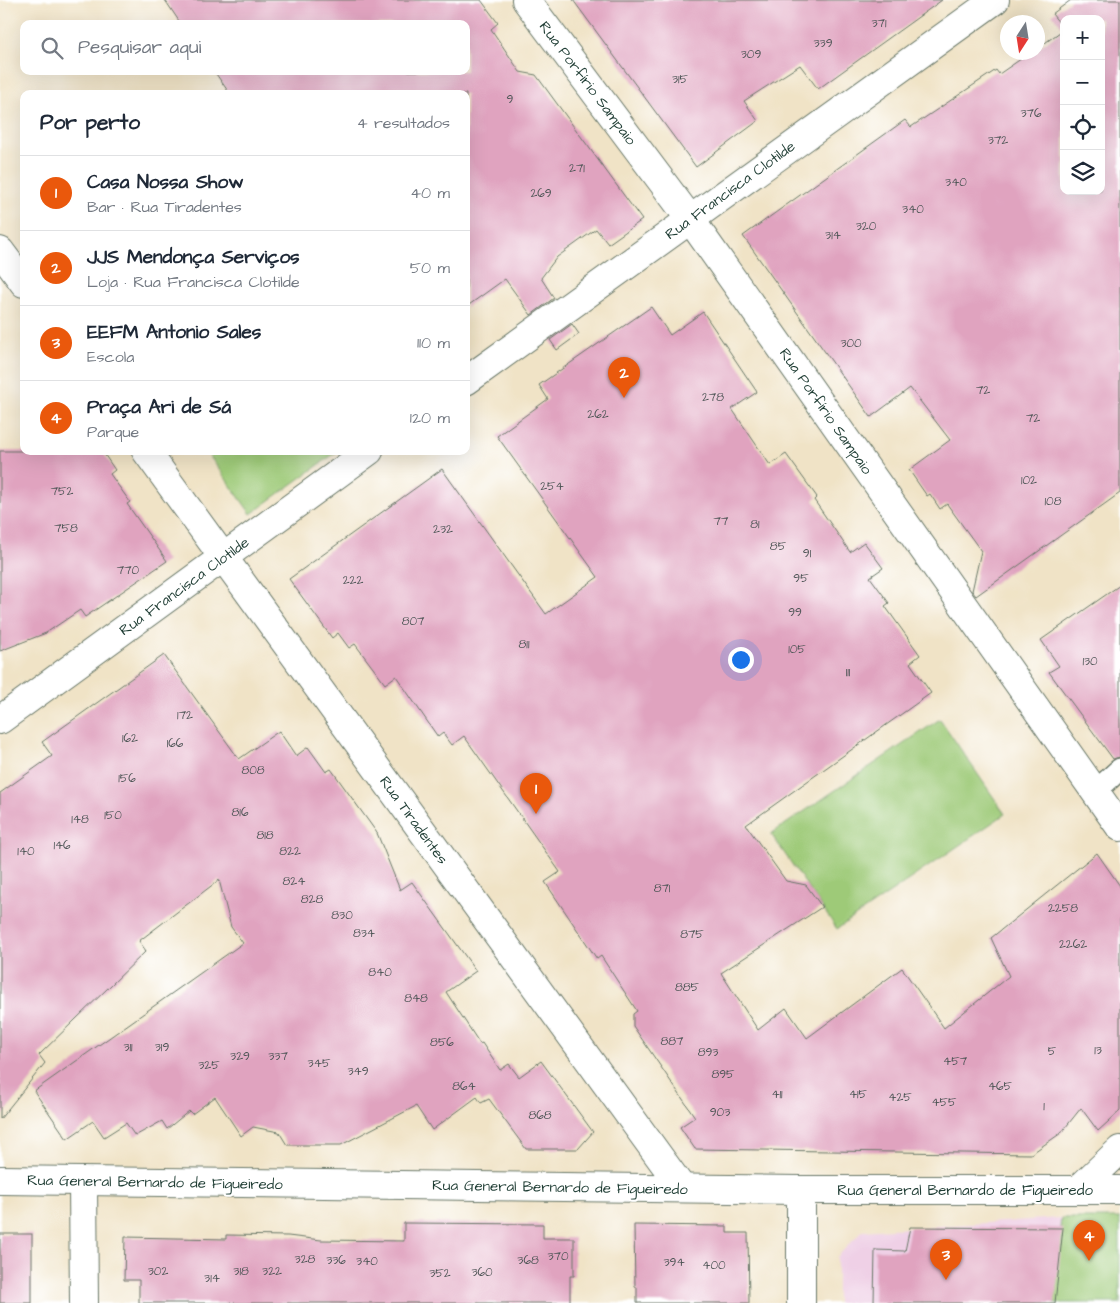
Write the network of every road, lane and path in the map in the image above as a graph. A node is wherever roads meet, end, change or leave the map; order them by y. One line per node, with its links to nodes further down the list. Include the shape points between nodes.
1 (526, 0): 3 (street, Rua Porfírio Sampaio)
2 (995, 0): 3 (street, Rua Francisca Clotilde)
3 (690, 219): 6 (street, Rua Francisca Clotilde); 12 (street, Rua Porfírio Sampaio)
4 (0, 251): 5 (street)
5 (20, 278)
6 (470, 378)
7 (149, 455): 9 (street, Rua Tiradentes)
8 (363, 455): 9 (street, Rua Francisca Clotilde)
9 (223, 557): 10 (street, Rua Francisca Clotilde); 17 (street, Rua Tiradentes)
10 (0, 720)
11 (1120, 769): 12 (lane)
12 (1096, 791): 13 (street, Rua Porfírio Sampaio)
13 (1120, 827)
14 (1120, 1150): 19 (street)
15 (0, 1180): 16 (street, Rua General Bernardo de Figueiredo)
16 (83, 1182): 17 (street, Rua General Bernardo de Figueiredo); 21 (street)
17 (682, 1188): 18 (street, Rua General Bernardo de Figueiredo)
18 (801, 1190): 19 (street, Rua General Bernardo de Figueiredo); 22 (street)
19 (1078, 1190): 20 (street, Rua General Bernardo de Figueiredo)
20 (1120, 1190)
21 (84, 1303)
22 (800, 1303)

